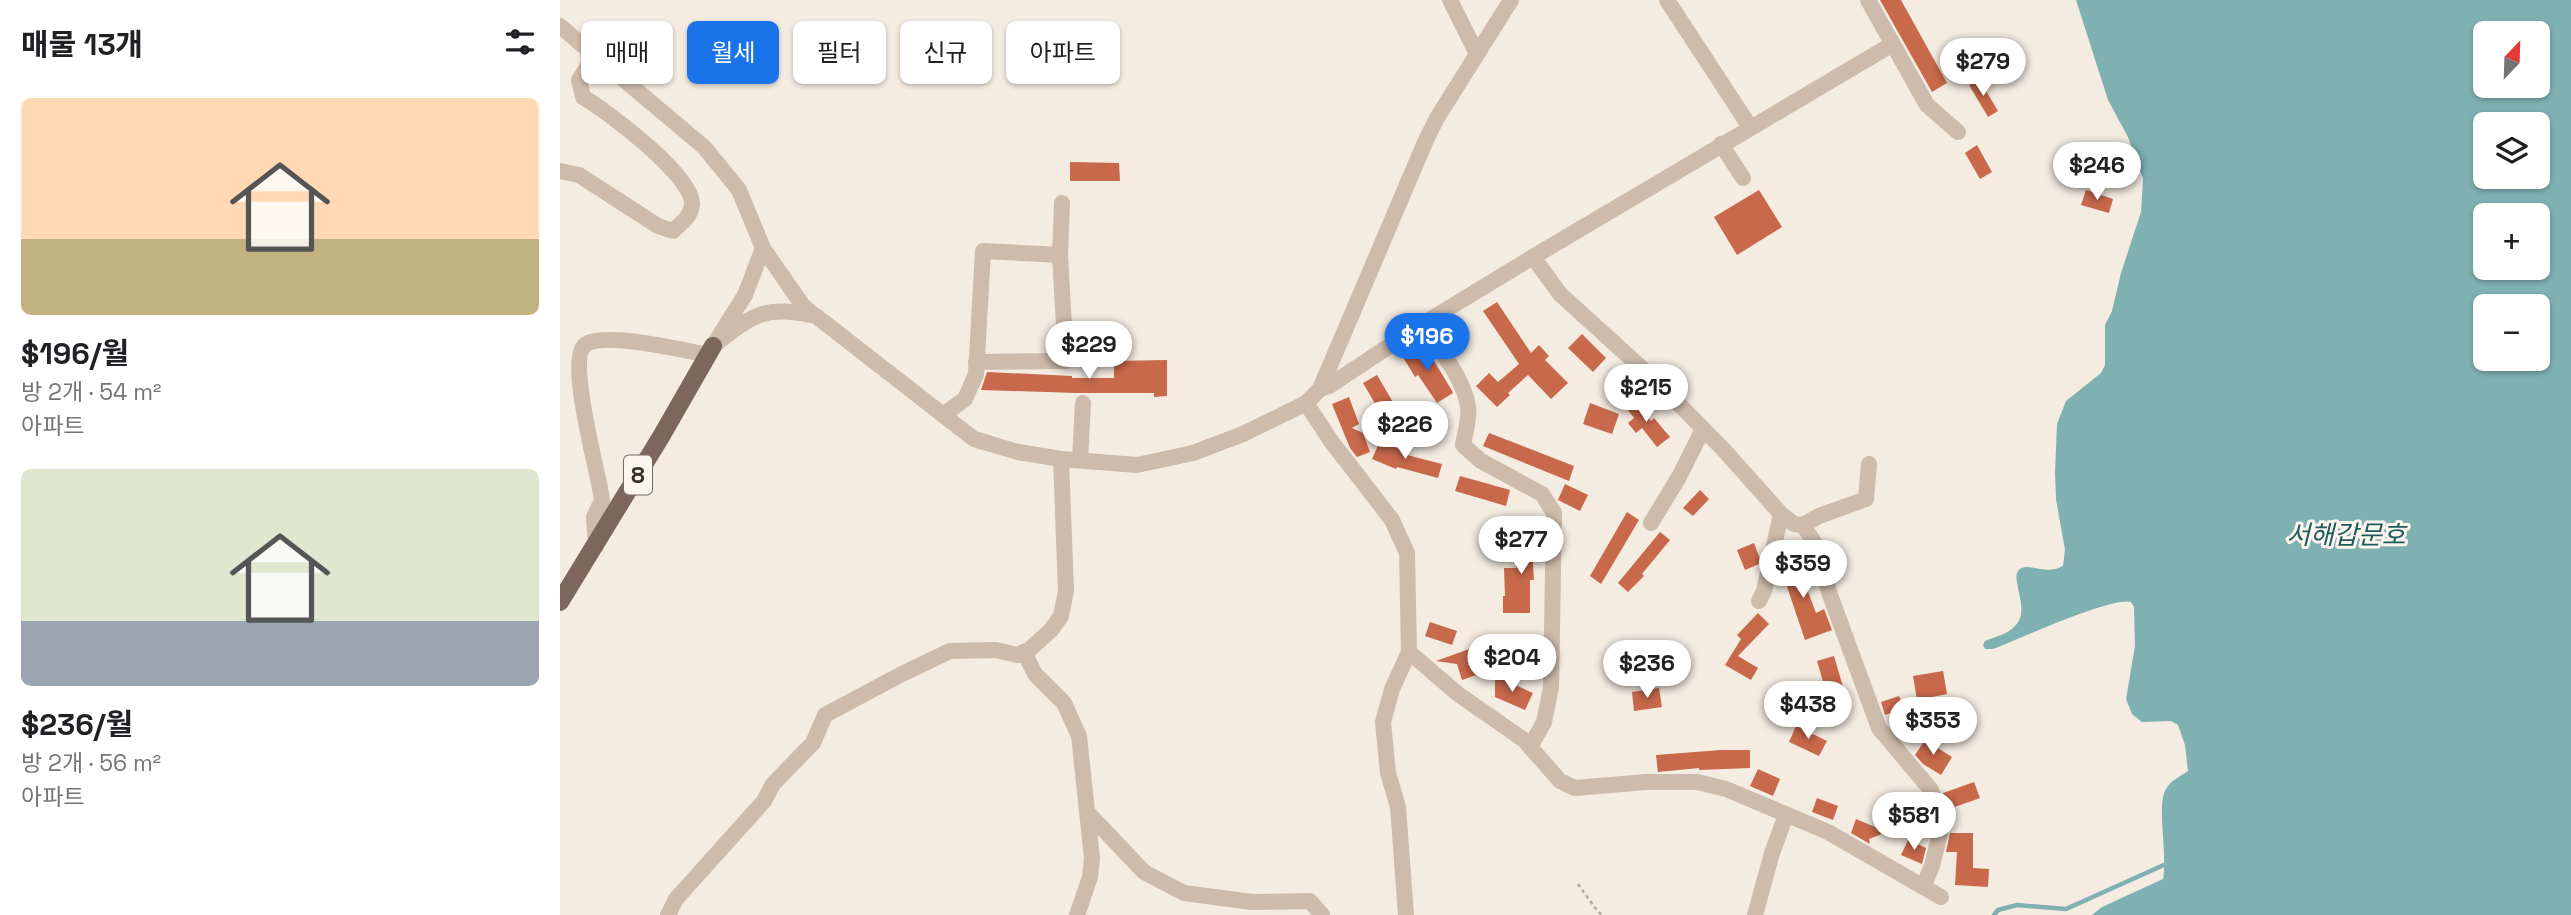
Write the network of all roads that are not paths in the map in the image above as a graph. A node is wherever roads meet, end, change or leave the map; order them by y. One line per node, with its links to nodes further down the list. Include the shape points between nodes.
1 (1450, 0): 8 (street)
2 (1511, 0): 8 (street)
3 (1667, 0): 11 (street)
4 (1868, 0): 7 (street)
5 (560, 26): 6 (street)
6 (581, 43)
7 (1891, 45): 11 (street); 12 (street, via 1927,105)
8 (1477, 54): 24 (street, via 1426,140)
9 (581, 77): 14 (street, via 583,97 633,132 686,186 692,203 688,217 673,230 658,226 579,175)
10 (629, 84): 17 (street, via 704,147 739,190)
11 (1750, 127): 13 (street)
12 (1958, 132)
13 (1721, 144): 15 (street); 19 (street)
14 (560, 171)
15 (1744, 178)
16 (1062, 203): 18 (street)
17 (763, 248): 20 (street, via 803,306); 22 (street, via 746,295)
18 (1060, 255): 23 (street, via 984,251); 23 (street, via 1066,360)
19 (1533, 257): 21 (street); 28 (street, via 1560,294)
20 (816, 316): 22 (street, via 793,311 749,318); 27 (street)
21 (1421, 326): 24 (street); 40 (street, via 1457,379 1468,407 1463,445 1481,461 1542,494 1554,513 1551,687 1544,722)
22 (711, 350): 35 (main road, 8); 35 (street, via 599,339 579,353 579,378 602,500 594,517)
23 (976, 362): 27 (street, via 965,399)
24 (1321, 389): 26 (street)
25 (1083, 403): 30 (street)
26 (1306, 403): 30 (street, via 1193,453 1137,465); 39 (street, via 1392,520 1406,552)
27 (943, 415): 29 (street, via 974,439)
28 (1703, 429): 32 (street); 33 (street)
29 (1061, 459): 30 (street); 38 (street, via 1066,592 1062,616)
30 (1080, 460)
31 (1869, 464): 34 (street, via 1866,499)
32 (1781, 513): 34 (street); 36 (street)
33 (1651, 523)
34 (1803, 525): 43 (street, via 1814,542 1879,728 1931,790 1938,809 1940,833)
35 (596, 545): 37 (main road, 8)
36 (1759, 601)
37 (560, 602)
38 (1024, 652): 41 (street, via 1035,674 1064,703 1079,736); 45 (street, via 1017,656 996,650 950,651 825,715 813,743 773,784 764,801 676,900)
39 (1409, 652): 40 (street); 48 (street, via 1383,722 1388,773 1398,807)
40 (1530, 747): 42 (street, via 1560,781 1575,789 1697,782 1726,789)
41 (1089, 814): 46 (street, via 1090,877); 47 (street, via 1144,872 1168,887 1252,902 1310,901)
42 (1786, 815): 43 (street, via 1828,832); 49 (street)
43 (1923, 887): 44 (street)
44 (1941, 897)
45 (668, 915)
46 (1077, 915)
47 (1322, 915)
48 (1406, 915)
49 (1755, 915)

